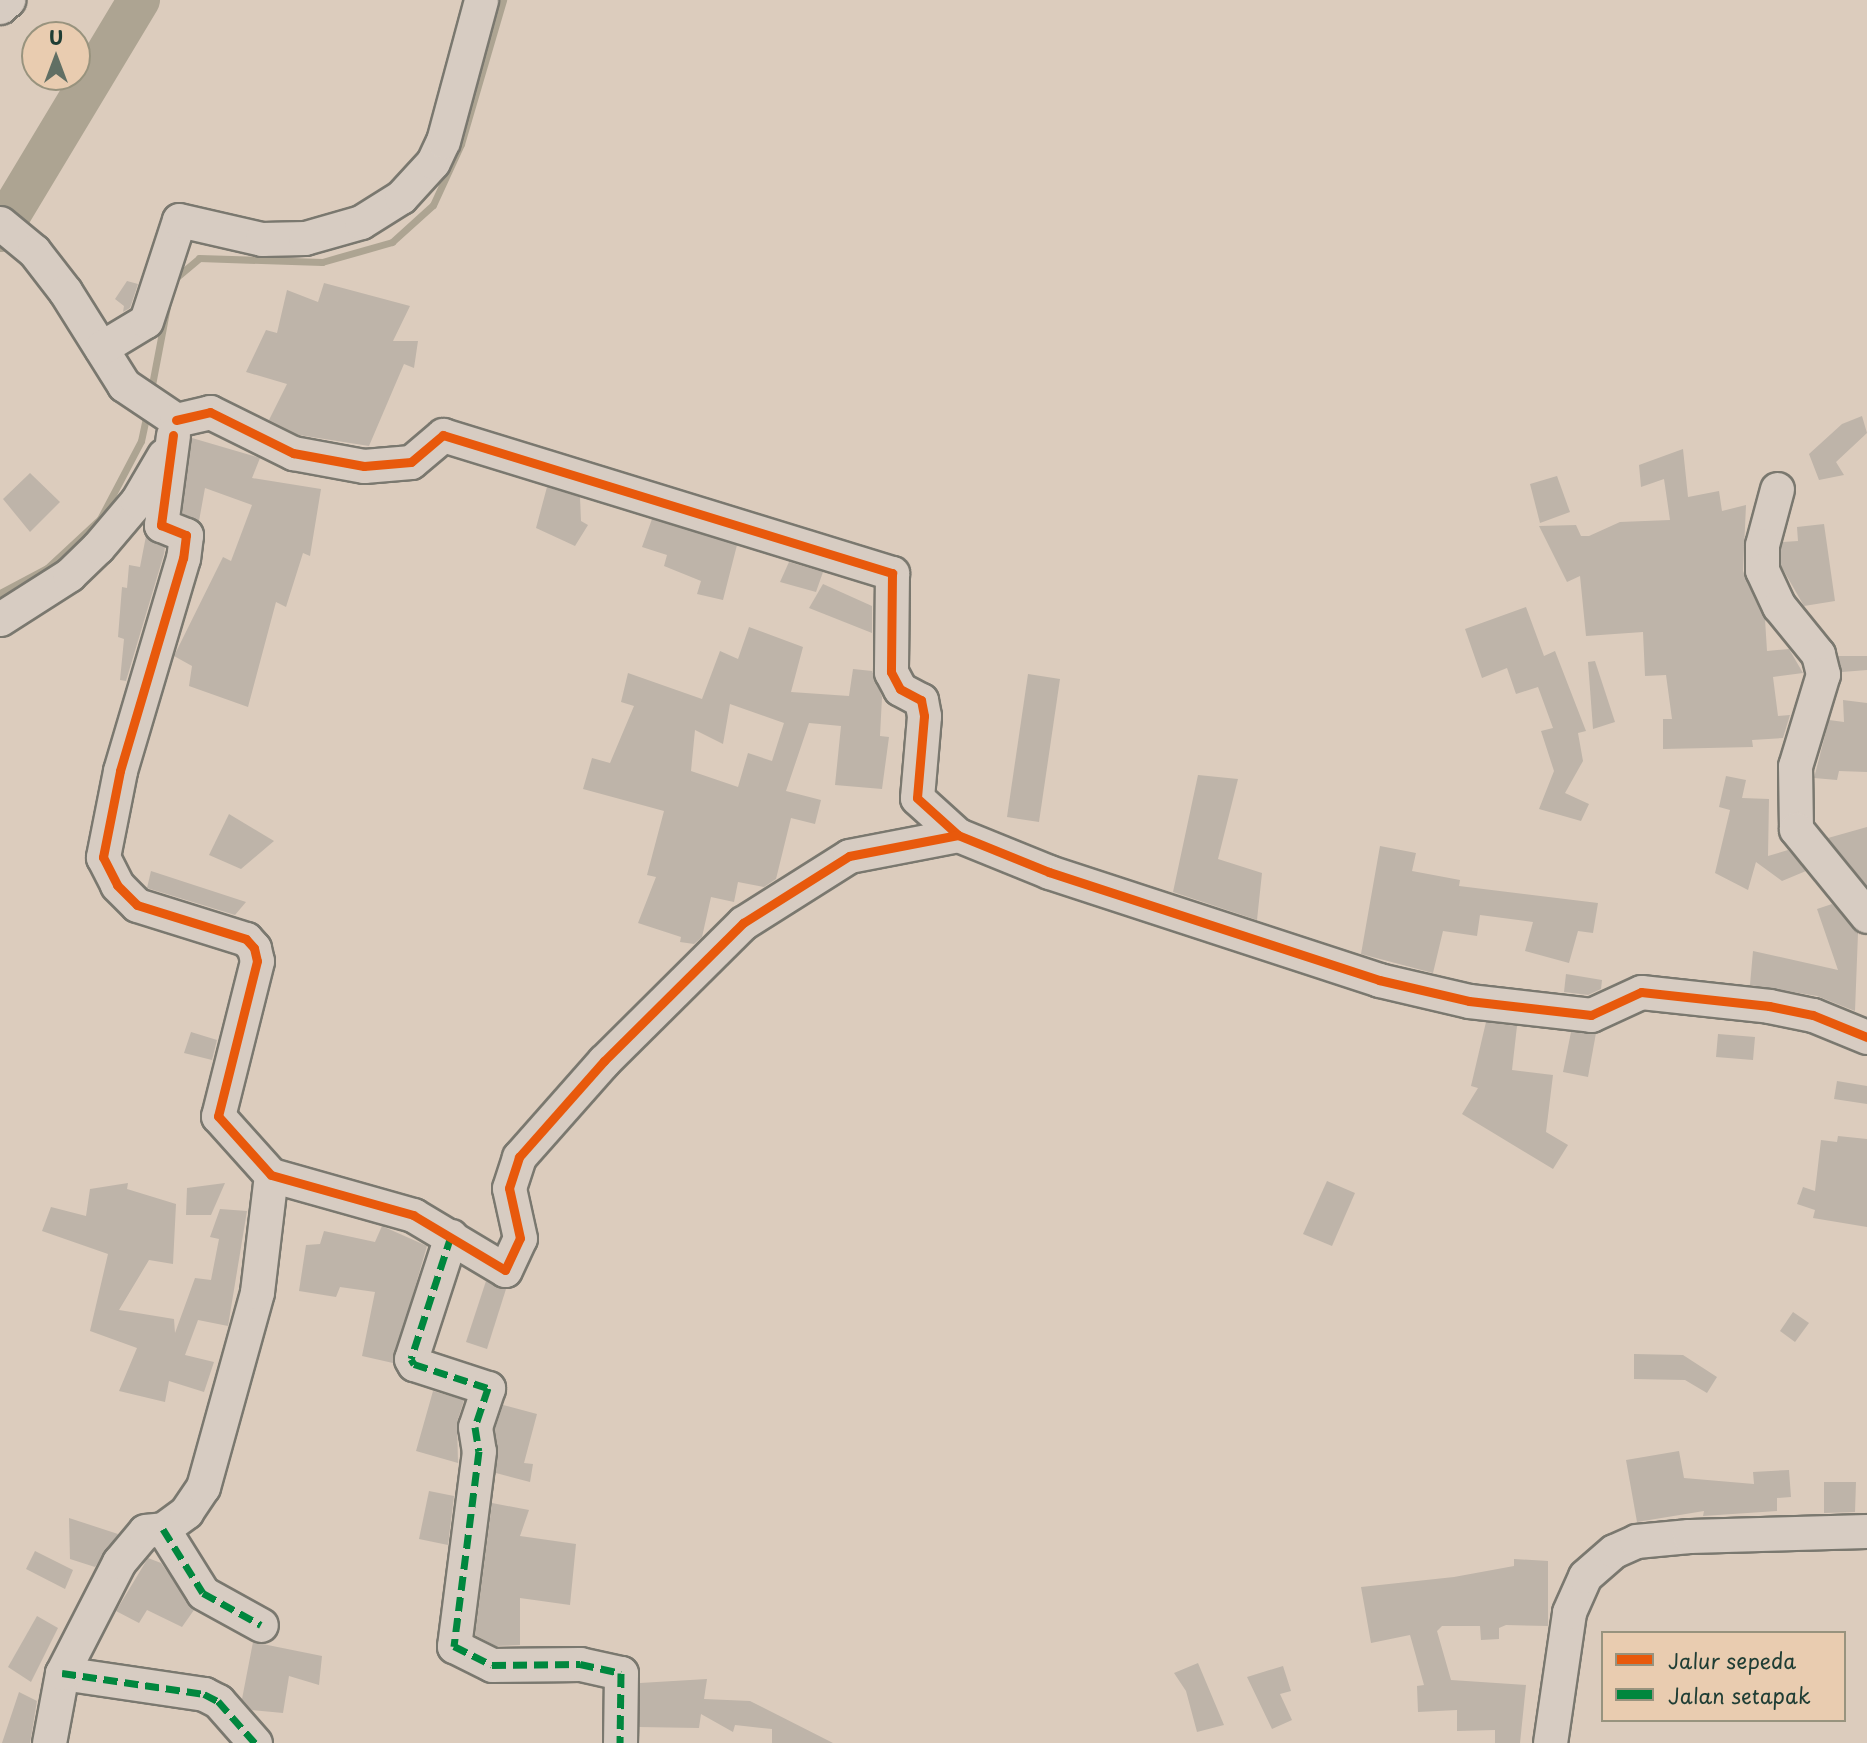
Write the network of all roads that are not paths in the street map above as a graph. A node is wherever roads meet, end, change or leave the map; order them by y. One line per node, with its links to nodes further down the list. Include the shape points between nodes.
1 (8, 0): 3 (street)
2 (481, 0): 5 (street, via 443,141 433,162 401,197 361,222 305,238 262,239 190,222 146,321)
3 (0, 7)
4 (0, 223): 5 (street, via 34,251)
5 (102, 348): 6 (street, via 129,390)
6 (172, 423): 8 (street, via 154,476 98,547 69,575); 9 (street, via 210,412 293,453 364,466 411,462 433,437 443,435 892,573 891,672 900,688 921,700 923,716 915,794); 12 (street, via 161,525 186,535 158,655 120,771 103,857 117,885 137,905 246,939 254,948 257,961 218,1115)
7 (1777, 489): 10 (street, via 1762,545 1762,570 1779,606 1818,654 1823,674 1795,766 1796,829)
8 (0, 619)
9 (958, 835): 11 (street, via 1049,872 1379,980 1469,1001 1591,1015 1641,992 1780,1008); 13 (street, via 849,856 743,923 604,1061 519,1157 509,1188 520,1238 508,1268 497,1268)
10 (1867, 916)
11 (1867, 1037)
12 (271, 1175): 13 (street, via 339,1191 413,1216); 14 (street, via 257,1292 203,1487 186,1512)
13 (452, 1236): 20 (street, via 411,1359 414,1364 488,1388 475,1427 479,1451 454,1646 492,1665 580,1664 621,1673)
14 (163, 1529): 16 (street, via 203,1593); 17 (street, via 145,1531 132,1542)
15 (1867, 1531): 21 (street, via 1689,1536 1636,1541 1614,1550 1585,1576 1569,1612)
16 (261, 1625)
17 (62, 1673): 18 (street); 19 (street, via 204,1694 218,1701)
18 (49, 1743)
19 (256, 1743)
20 (620, 1743)
21 (1550, 1743)

